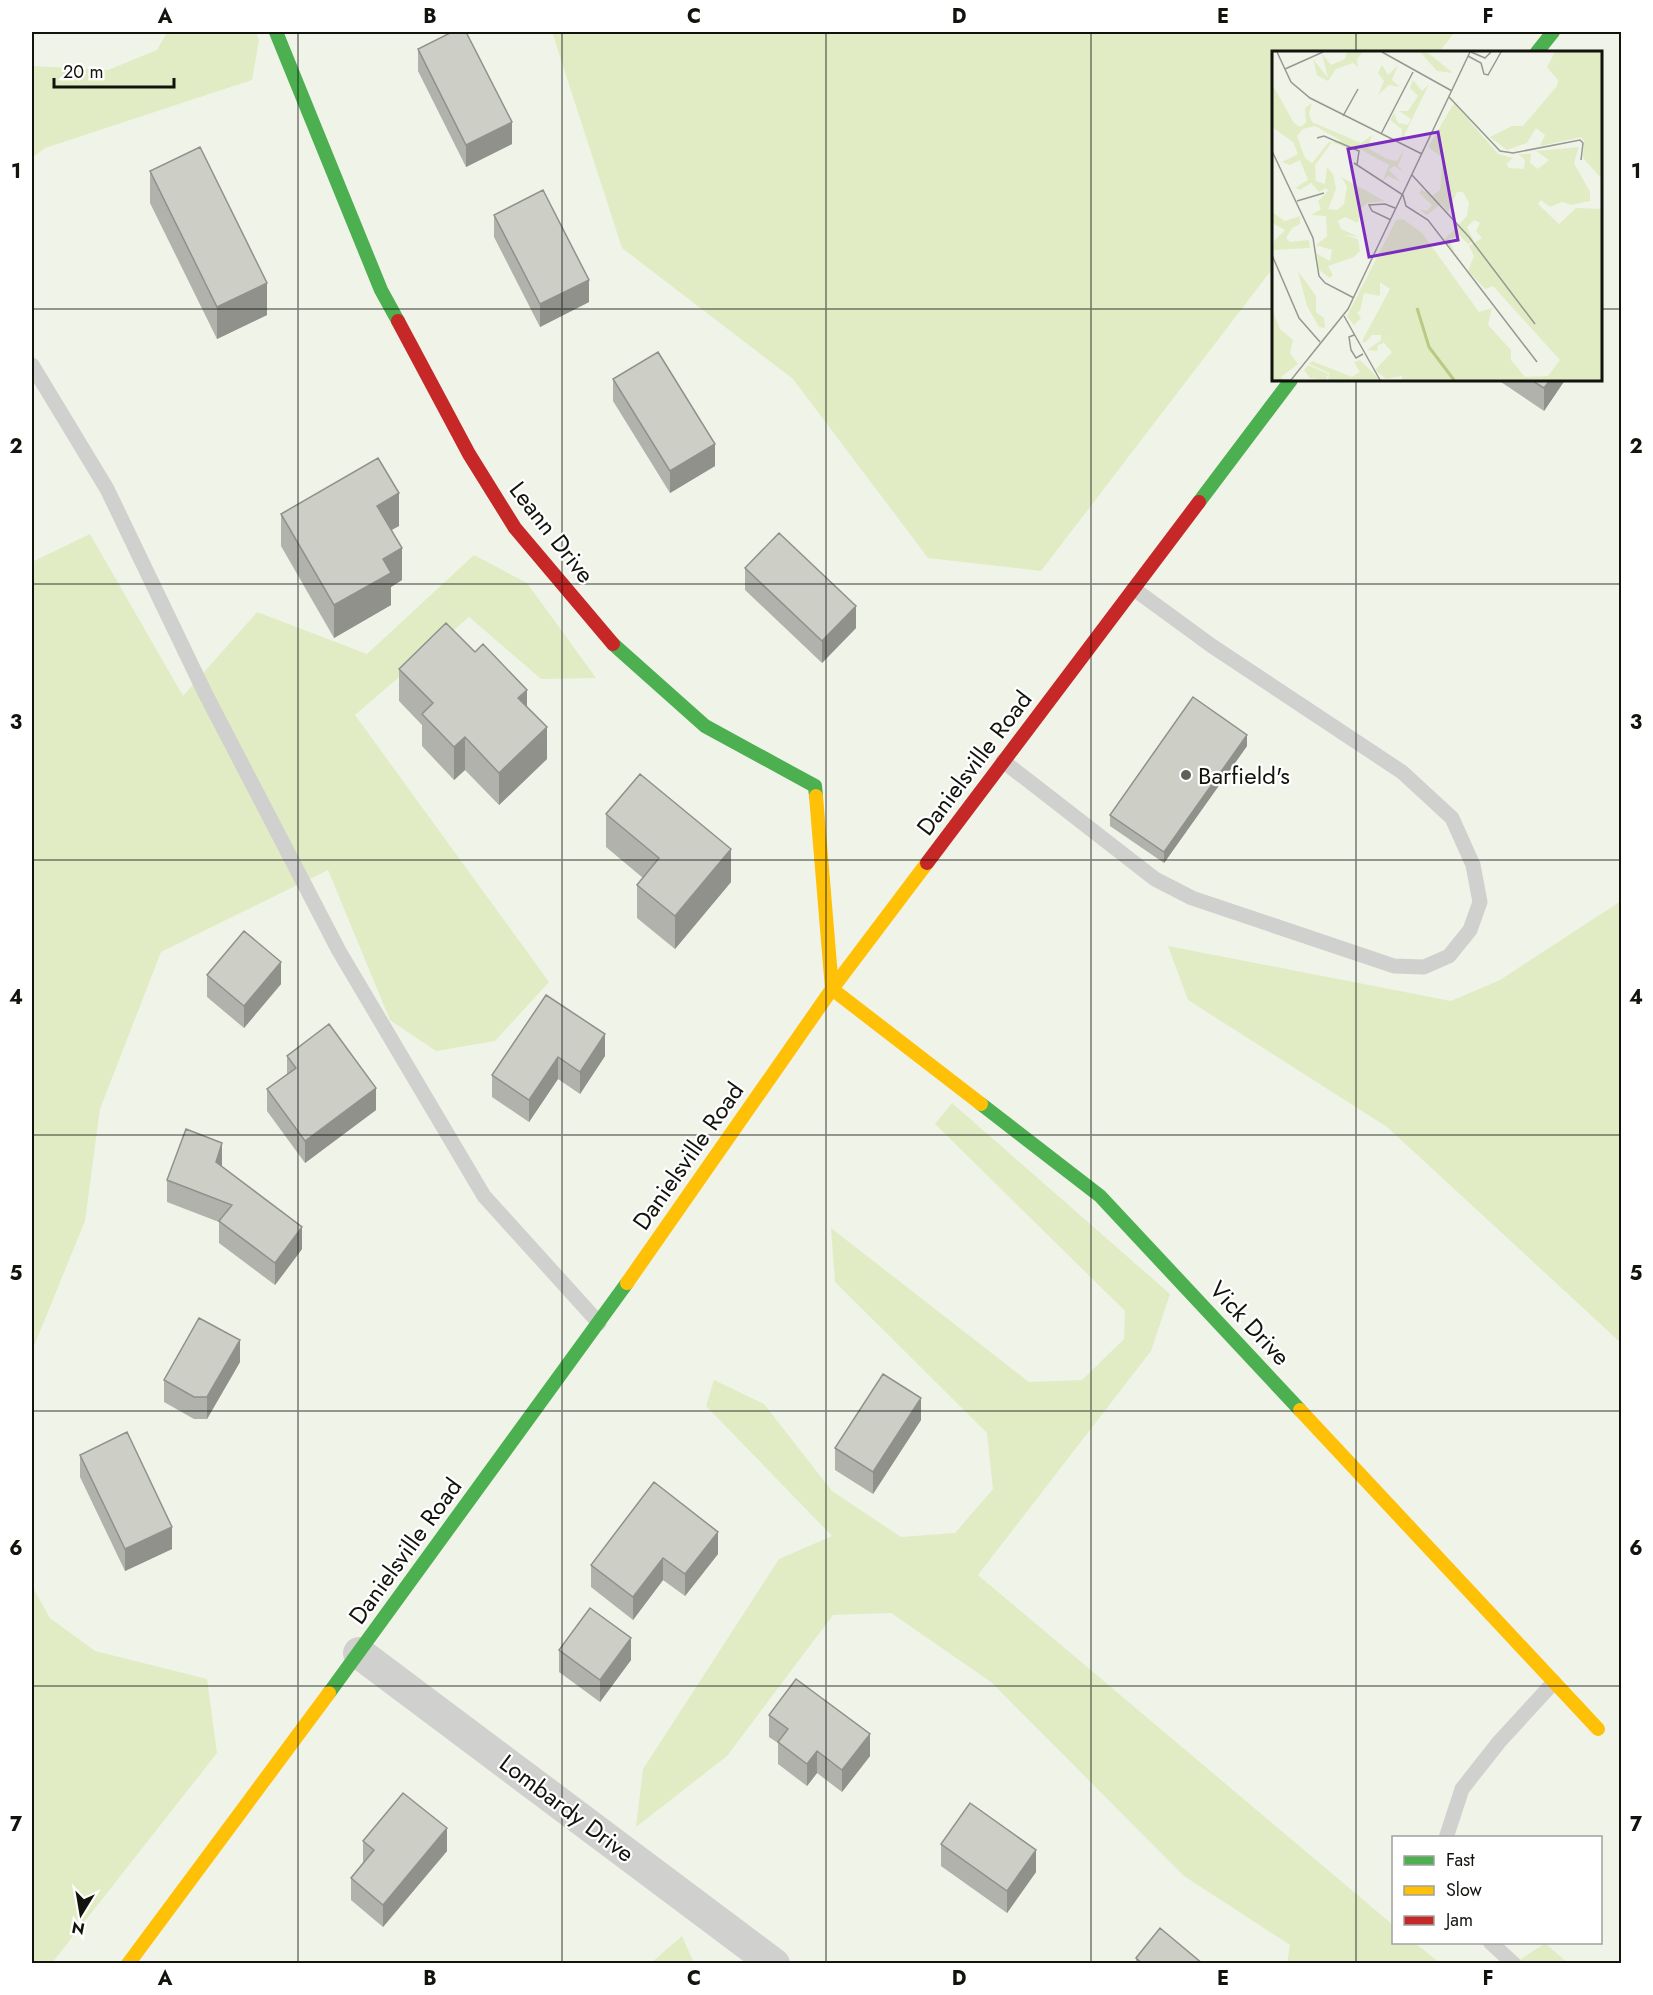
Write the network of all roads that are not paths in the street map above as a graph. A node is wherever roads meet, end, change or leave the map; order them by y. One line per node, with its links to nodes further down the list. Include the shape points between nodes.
1 (276, 32): 8 (street, Leann Drive, via 381,290 469,454 515,528 622,654 705,726 815,786)
2 (1553, 32): 3 (street)
3 (1538, 51)
4 (32, 365): 9 (lane, via 107,489 205,693 357,982 484,1196)
5 (1290, 381): 6 (street, Danielsville Road)
6 (1134, 588): 7 (street, Danielsville Road); 7 (lane, via 1212,646 1402,772 1452,818 1473,865 1480,902 1470,930 1449,956 1424,967 1394,966 1192,898 1155,879)
7 (1003, 761): 8 (street, Danielsville Road)
8 (832, 989): 9 (street, Danielsville Road); 11 (street, Vick Drive, via 1100,1196)
9 (599, 1323): 10 (street, Danielsville Road)
10 (359, 1653): 15 (street, Danielsville Road); 16 (street, Lombardy Drive)
11 (1554, 1682): 12 (street, Vick Drive); 13 (lane, via 1462,1790)
12 (1598, 1729)
13 (1447, 1836)
14 (1492, 1944): 17 (lane)
15 (128, 1964)
16 (774, 1964)
17 (1514, 1964)

